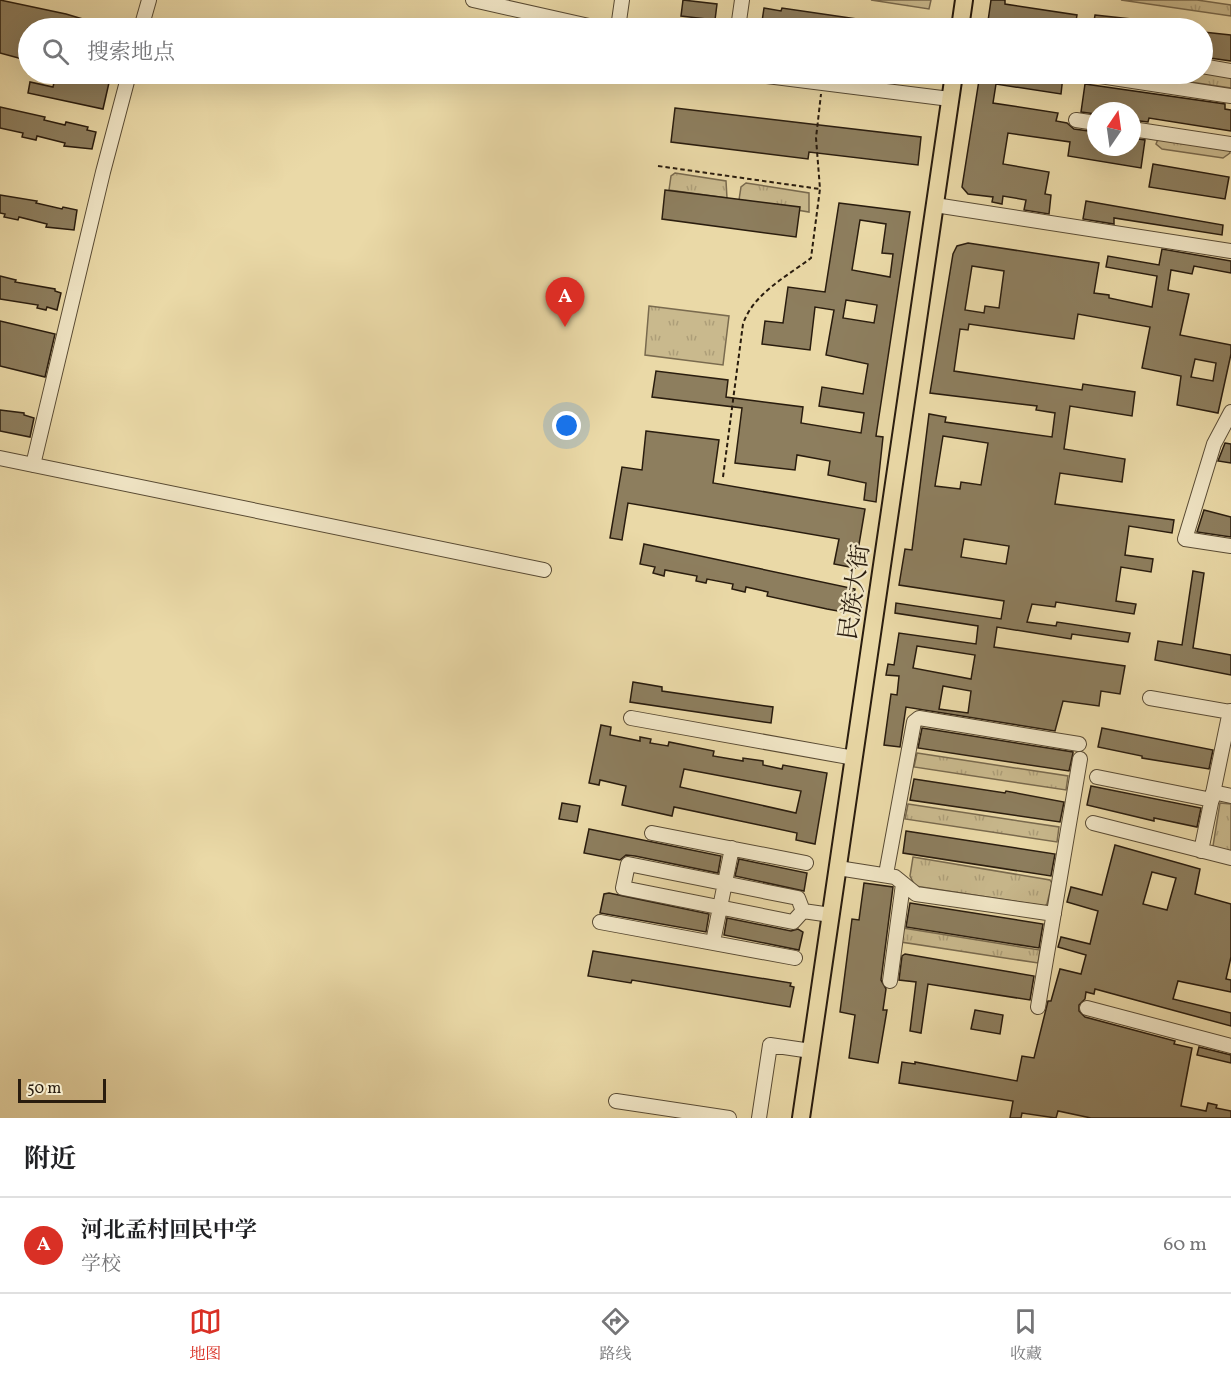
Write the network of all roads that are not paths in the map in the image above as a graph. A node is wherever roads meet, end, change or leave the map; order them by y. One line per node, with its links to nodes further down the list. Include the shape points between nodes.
1 (149, 0): 6 (street)
2 (472, 0): 7 (street)
3 (622, 0): 8 (street)
4 (741, 0): 9 (street)
5 (964, 0): 10 (main road)
6 (144, 18)
7 (553, 18)
8 (619, 18)
9 (739, 18)
10 (961, 18)
11 (1213, 67): 12 (street)
12 (1231, 70)
13 (126, 84): 27 (street)
14 (830, 84): 18 (street)
15 (952, 84): 18 (main road, 民族大街)
16 (1152, 84): 17 (street)
17 (1231, 96)
18 (950, 99): 23 (main road, 民族大街)
19 (1076, 120): 20 (street)
20 (1087, 122)
21 (1141, 130): 22 (street)
22 (1231, 144)
23 (935, 205): 24 (street); 34 (main road, 民族大街)
24 (1230, 248)
25 (1231, 412): 28 (street, via 1214,444 1185,539)
26 (0, 458): 27 (street)
27 (33, 465): 29 (street)
28 (1231, 546)
29 (544, 570)
30 (1150, 698): 31 (street)
31 (1230, 712): 37 (street)
32 (631, 718): 34 (street)
33 (1079, 744): 46 (street, via 919,718 914,722)
34 (854, 758): 45 (main road, 民族大街)
35 (1080, 759): 51 (street)
36 (1097, 777): 37 (street)
37 (1213, 796): 38 (street); 42 (street)
38 (1231, 796)
39 (1093, 823): 42 (street)
40 (652, 833): 41 (street)
41 (732, 848): 44 (street); 47 (street)
42 (1202, 851): 43 (street)
43 (1231, 858)
44 (806, 863)
45 (838, 868): 46 (street); 52 (main road, 民族大街)
46 (886, 874): 48 (street)
47 (725, 883): 49 (street); 49 (street, via 628,864 623,888); 50 (street, via 798,898)
48 (903, 884): 51 (street, via 916,894); 56 (street)
49 (720, 908): 50 (street, via 793,922); 54 (street)
50 (803, 911): 52 (street)
51 (1054, 914): 57 (street)
52 (831, 915): 60 (main road, 民族大街)
53 (600, 922): 54 (street)
54 (713, 942): 55 (street)
55 (795, 958)
56 (890, 981)
57 (1038, 1007)
58 (1088, 1008): 59 (street)
59 (1231, 1046)
60 (811, 1051): 63 (street, via 770,1045); 64 (main road, 民族大街)
61 (616, 1101): 62 (street)
62 (729, 1118)
63 (759, 1118)
64 (801, 1118)

